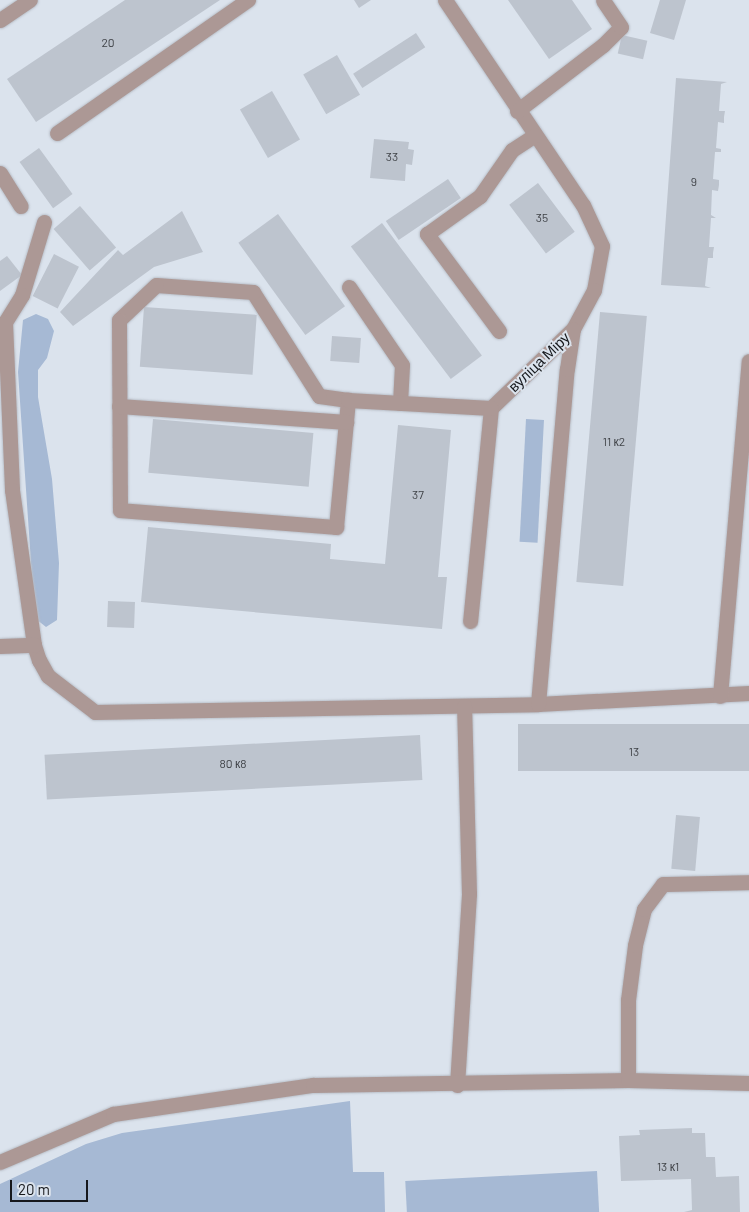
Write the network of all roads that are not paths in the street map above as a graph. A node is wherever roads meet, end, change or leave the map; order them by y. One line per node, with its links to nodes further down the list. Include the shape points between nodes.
1 (30, 0): 5 (street)
2 (248, 0): 7 (street)
3 (445, 0): 6 (street, вуліца Міру)
4 (603, 0): 6 (street, via 621,27 603,45)
5 (0, 20)
6 (517, 110): 8 (street, вуліца Міру)
7 (57, 133)
8 (534, 135): 14 (street, вуліца Міру, via 583,205 602,246 594,290); 15 (street, via 512,150 480,196 427,234)
9 (0, 173): 10 (street)
10 (21, 206)
11 (44, 222): 13 (street, via 22,295)
12 (349, 287): 18 (street, via 402,365)
13 (3, 322): 22 (street)
14 (573, 329): 20 (street, вуліца Міру); 28 (street)
15 (499, 331)
16 (749, 361): 27 (street)
17 (348, 400): 18 (street); 19 (street, via 319,396 253,292 156,285 119,320); 21 (street)
18 (400, 403): 20 (street)
19 (119, 406): 21 (street); 21 (street, via 120,510 336,527)
20 (491, 408): 23 (street)
21 (346, 422)
22 (6, 490): 24 (street)
23 (470, 621)
24 (34, 645): 25 (street); 29 (street, via 48,676 95,712)
25 (0, 646)
26 (749, 693): 27 (street)
27 (720, 696): 28 (street)
28 (538, 704): 29 (street)
29 (464, 706): 33 (street, via 469,894)
30 (749, 882): 31 (street, via 663,884 644,909 635,945 628,1000)
31 (628, 1080): 32 (street); 33 (street)
32 (749, 1083)
33 (457, 1085): 34 (street, via 313,1085 113,1114)
34 (0, 1162)

